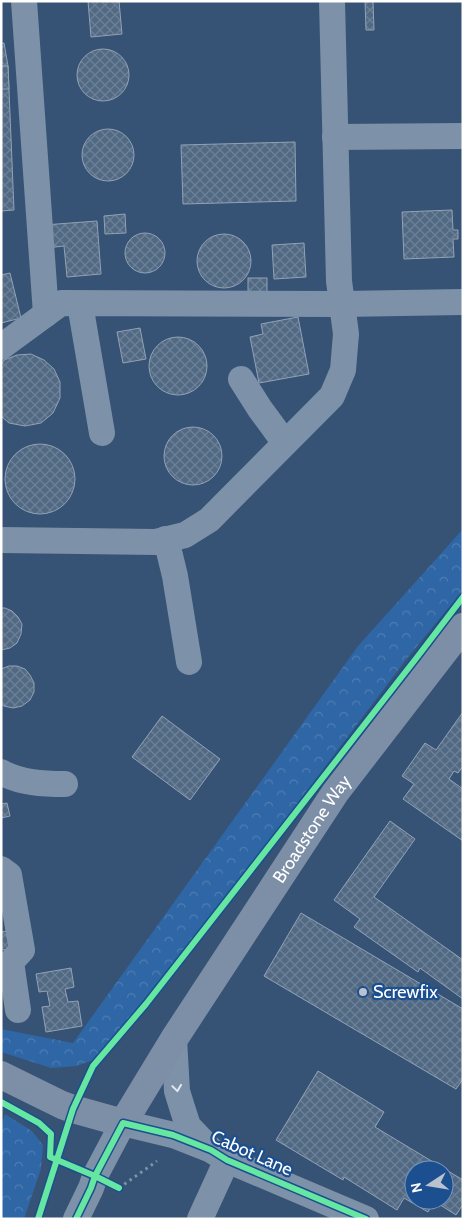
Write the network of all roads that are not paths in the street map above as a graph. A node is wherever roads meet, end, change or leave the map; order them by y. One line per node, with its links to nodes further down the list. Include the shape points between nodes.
1 (24, 1): 8 (street)
2 (332, 1): 4 (street)
3 (463, 136): 4 (street)
4 (335, 137): 7 (street)
5 (463, 302): 7 (street)
6 (80, 304): 7 (street); 8 (street, via 61,304); 11 (street)
7 (342, 304): 12 (street, via 346,334 343,370 332,396)
8 (46, 314): 9 (street)
9 (1, 347)
10 (241, 380): 12 (street)
11 (102, 433)
12 (285, 443): 13 (street, via 209,520 185,535)
13 (166, 539): 14 (street, via 156,542); 16 (street)
14 (1, 540)
15 (463, 627): 21 (main road, Broadstone Way, via 335,793)
16 (189, 662)
17 (1, 772): 18 (street, via 9,777 42,784)
18 (65, 784)
19 (1, 869): 20 (street, via 9,875 22,950 11,962)
20 (18, 1010)
21 (174, 1039): 23 (main road, Broadstone Way); 24 (street, one-way to 24, via 177,1091 188,1126)
22 (1, 1075): 23 (main road, Cabot Lane, via 62,1105)
23 (123, 1123): 24 (street, Cabot Lane, via 173,1135); 25 (street, Broadstone Way, via 94,1176)
24 (219, 1155): 26 (street); 27 (street, Cabot Lane)
25 (76, 1219)
26 (200, 1219)
27 (366, 1219)

